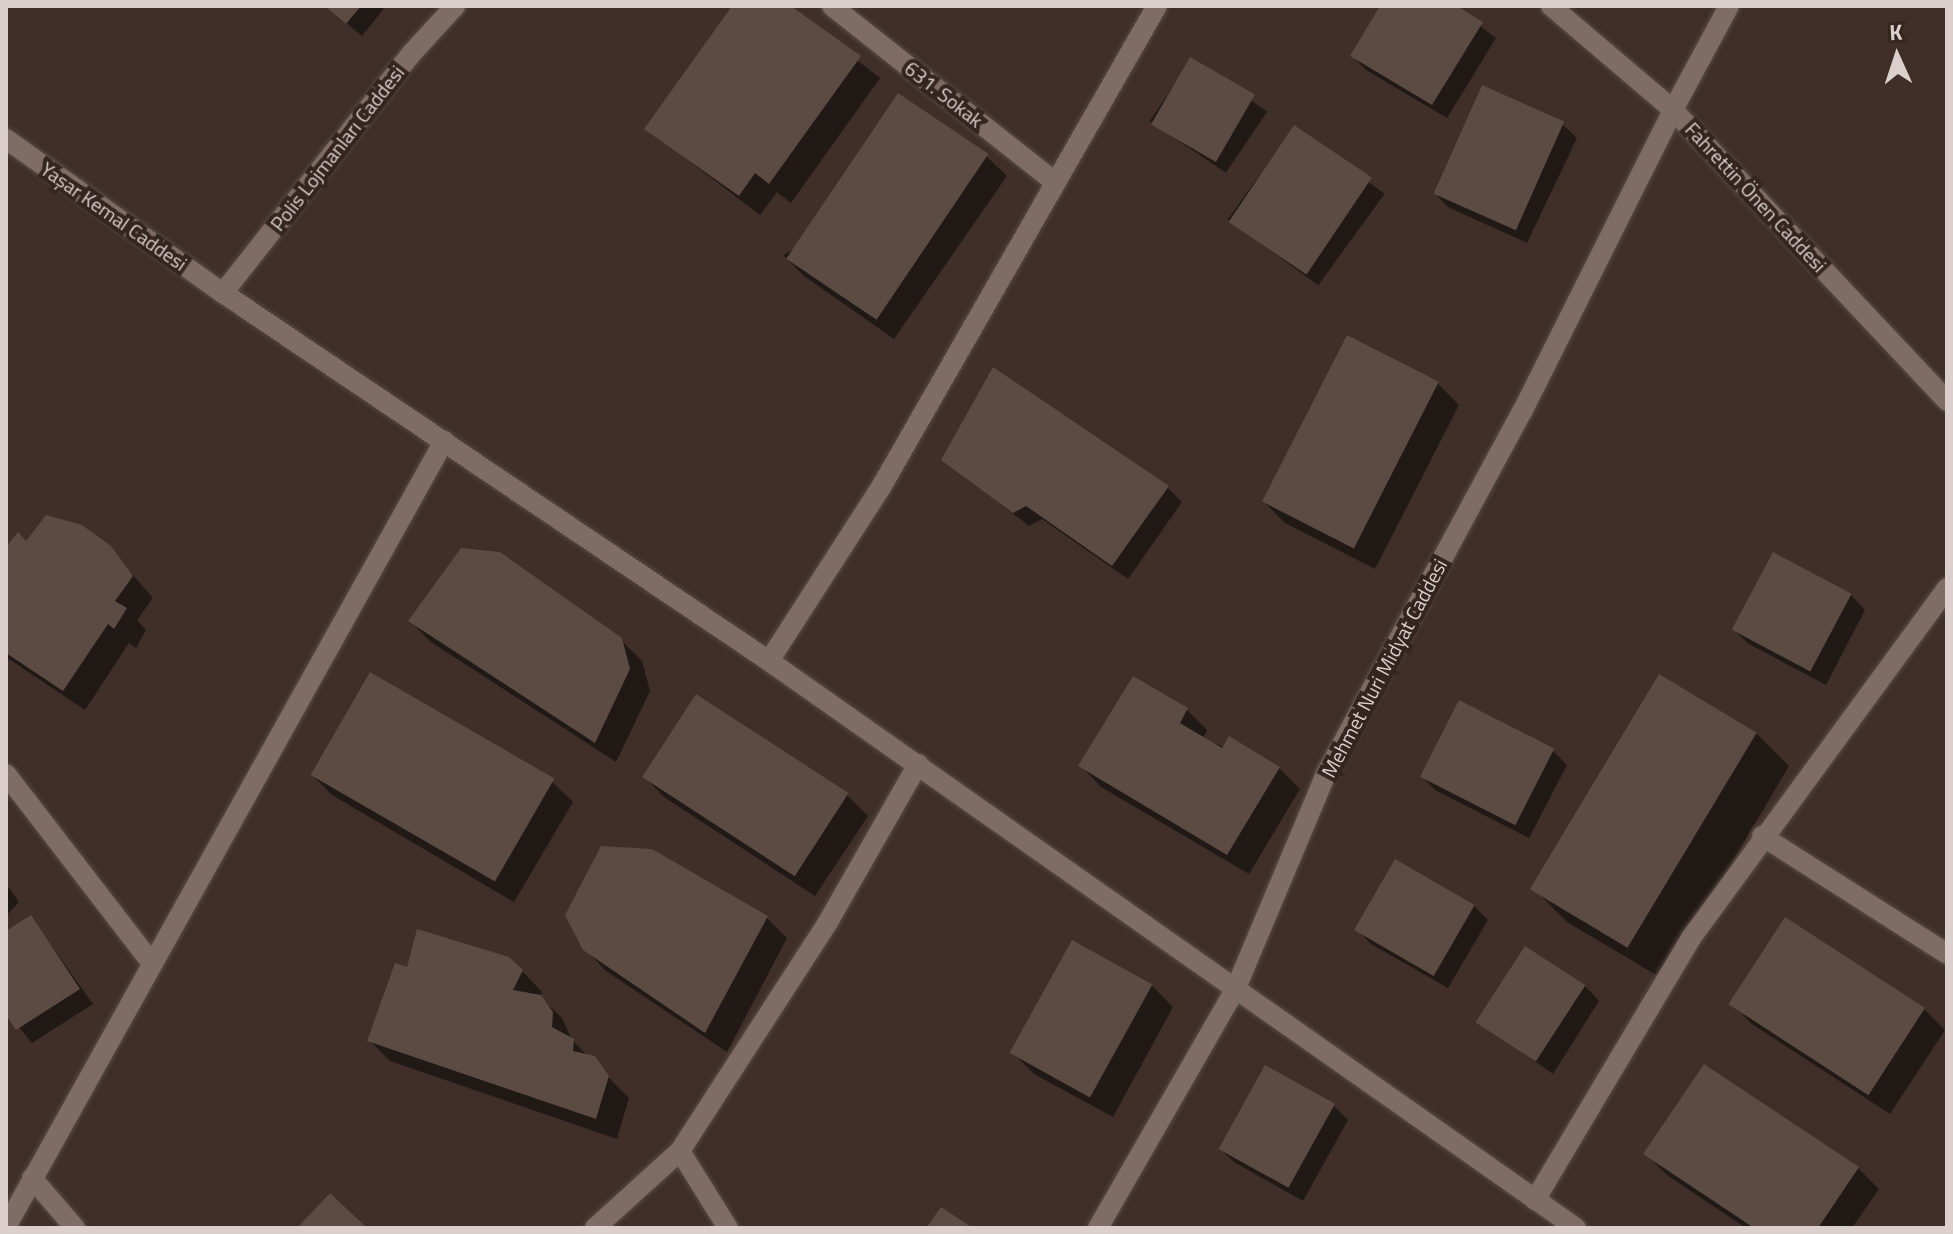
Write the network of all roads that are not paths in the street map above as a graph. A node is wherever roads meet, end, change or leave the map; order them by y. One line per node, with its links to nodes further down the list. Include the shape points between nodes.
1 (455, 6): 9 (street, Polis Lojmanları Caddesi)
2 (832, 6): 8 (street, 631. Sokak)
3 (1157, 6): 8 (street)
4 (1551, 6): 6 (street, Fahrettin Önen Caddesi)
5 (1729, 6): 6 (street, Mehmet Nuri Midyat Caddesi)
6 (1673, 110): 10 (street, Fahrettin Önen Caddesi); 19 (street, Mehmet Nuri Midyat Caddesi, via 1522,412 1326,774)
7 (6, 139): 9 (street, Yaşar Kemal Caddesi)
8 (1056, 183): 13 (street, via 880,489)
9 (223, 293): 11 (street, Yaşar Kemal Caddesi)
10 (1947, 401)
11 (444, 441): 13 (street, Yaşar Kemal Caddesi); 18 (street)
12 (1947, 588): 16 (street)
13 (769, 661): 14 (street, Yaşar Kemal Caddesi)
14 (918, 764): 19 (street, Yaşar Kemal Caddesi); 20 (street, via 828,922)
15 (6, 774): 18 (street)
16 (1762, 836): 17 (street); 22 (street, via 1691,938)
17 (1947, 954)
18 (151, 962): 21 (street)
19 (1236, 988): 22 (street, Yaşar Kemal Caddesi); 27 (street, Mehmet Nuri Midyat Caddesi)
20 (680, 1151): 25 (street); 26 (street)
21 (32, 1178): 23 (street); 24 (street)
22 (1535, 1200): 28 (street, Yaşar Kemal Caddesi)
23 (6, 1227)
24 (75, 1228)
25 (595, 1228)
26 (728, 1228)
27 (1098, 1228)
28 (1576, 1228)

